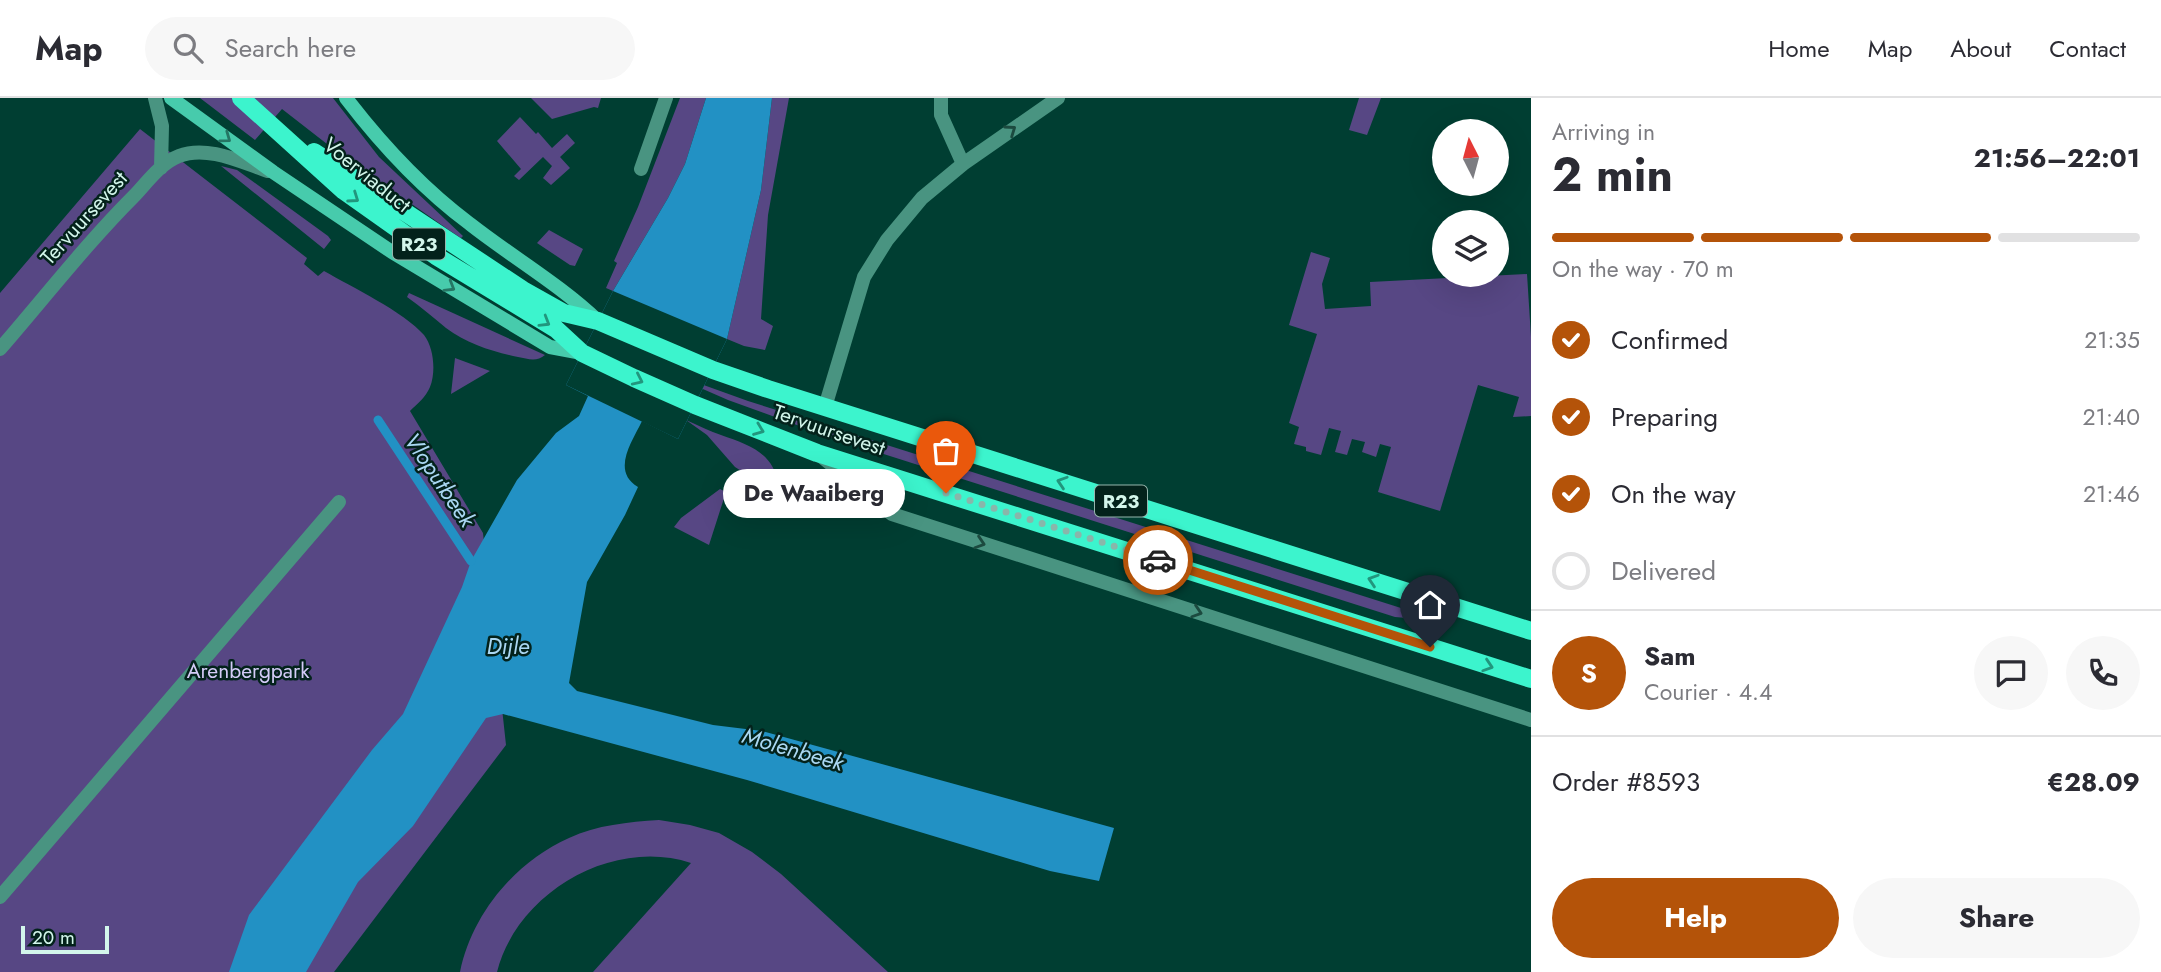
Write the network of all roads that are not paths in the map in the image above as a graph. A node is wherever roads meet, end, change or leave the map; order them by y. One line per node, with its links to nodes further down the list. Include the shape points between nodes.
1 (155, 98): 10 (street, via 162,126)
2 (171, 98): 12 (main road, Tervuursevest / R23, one-way to 12)
3 (241, 98): 8 (main road, Voerviaduct / R23)
4 (346, 98): 13 (main road, Tervuursevest / R23, via 438,199 574,298)
5 (666, 98): 11 (street)
6 (941, 98): 9 (street, via 941,115)
7 (1058, 98): 9 (street, one-way to 7)
8 (267, 120): 13 (main road, Voerviaduct / R23, via 523,290 564,313); 15 (main road, Voerviaduct / R23, one-way to 15, via 344,191 436,256 556,329)
9 (964, 163): 16 (street, via 922,198 864,277)
10 (161, 168): 12 (street, Tervuursevest, via 179,156 195,153 218,155); 14 (street, Tervuursevest, via 102,228)
11 (641, 169)
12 (272, 172): 15 (main road, Tervuursevest / R23, one-way to 15, via 510,324 550,347)
13 (598, 321): 16 (main road, Tervuursevest / R23, via 713,370)
14 (0, 349)
15 (582, 353): 17 (main road, Tervuursevest / R23, one-way to 17, via 695,405)
16 (825, 407): 19 (main road, Tervuursevest / R23, one-way to 16)
17 (817, 453): 20 (main road, Tervuursevest / R23, one-way to 20); 21 (street, one-way to 21, via 892,514)
18 (339, 502): 22 (street)
19 (1531, 631)
20 (1531, 679)
21 (1531, 720)
22 (0, 897)

